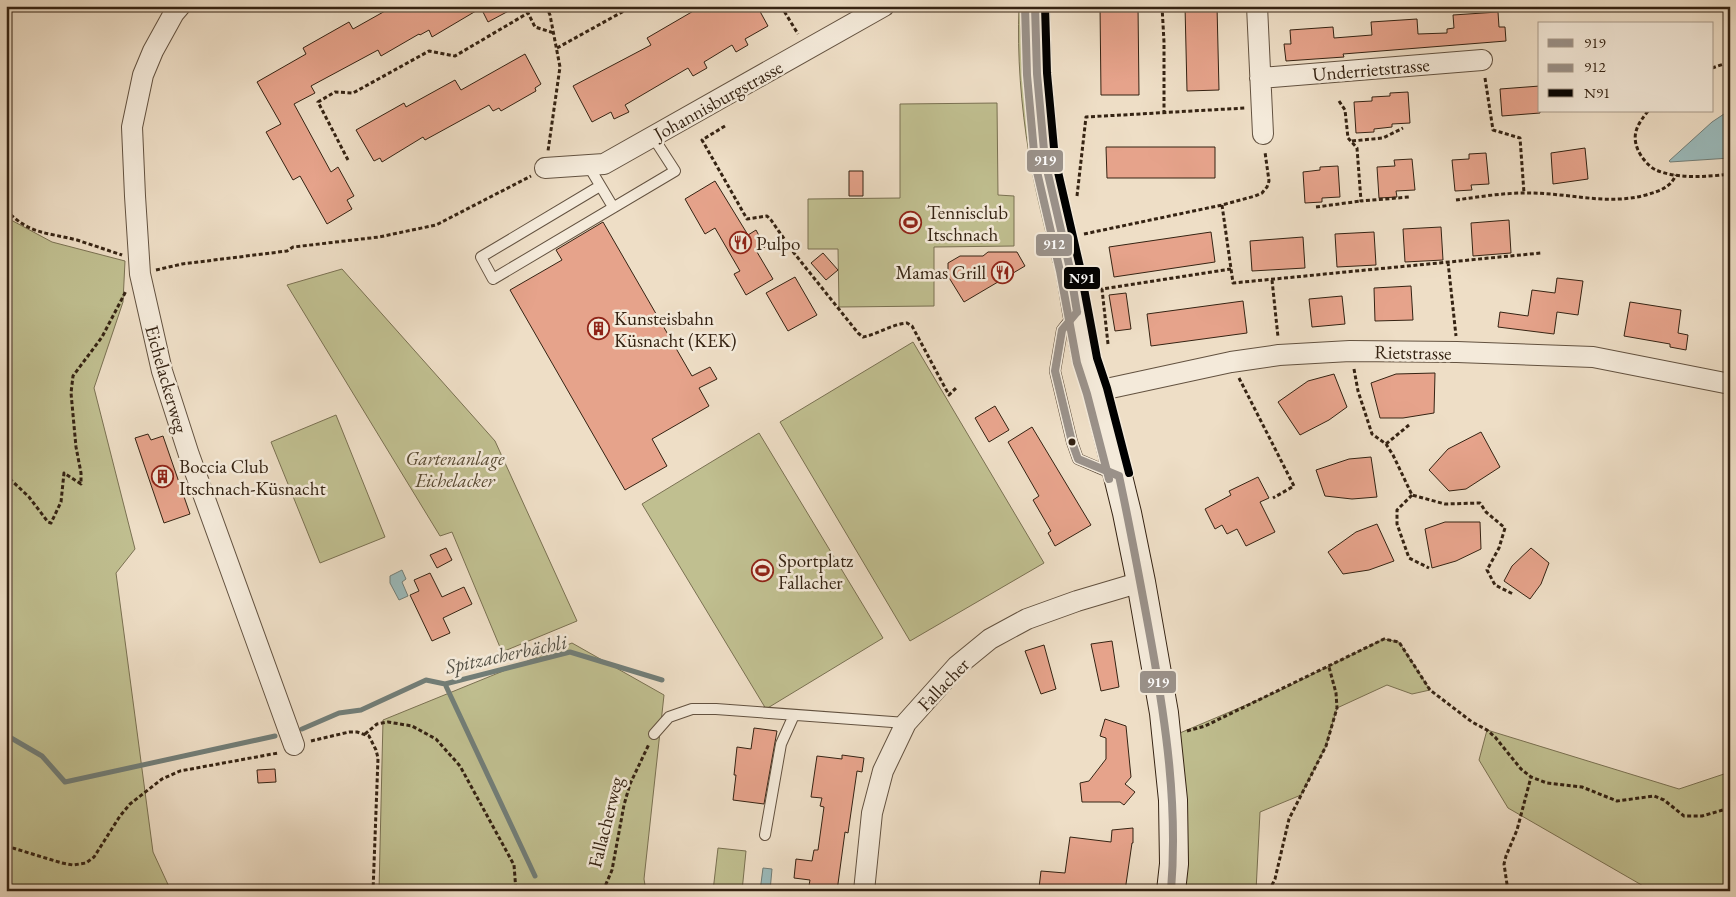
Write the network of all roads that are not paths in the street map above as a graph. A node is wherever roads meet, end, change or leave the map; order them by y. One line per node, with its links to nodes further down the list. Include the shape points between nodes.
1 (180, 6): 21 (street, Eichelackerweg, via 143,75 132,127 139,267 162,371 189,455)
2 (884, 6): 8 (street, Johannisburgstrasse)
3 (1035, 6): 13 (main road, via 1036,74 1045,161)
4 (1257, 6): 6 (street)
5 (1482, 60): 6 (street, Underrietstrasse)
6 (1260, 78): 7 (street)
7 (1262, 134)
8 (653, 137): 9 (street, Johannisburgstrasse, via 604,164); 12 (lane, via 675,171)
9 (588, 165): 10 (street, Johannisburgstrasse); 11 (lane)
10 (545, 168)
11 (600, 186): 12 (lane); 12 (lane, via 481,258 493,279)
12 (613, 207)
13 (1077, 312): 15 (main road); 16 (lane, via 1062,330 1055,371 1072,442 1078,459)
14 (1730, 384): 15 (street, Rietstrasse, via 1593,357 1350,351 1230,362)
15 (1097, 391): 16 (main road)
16 (1119, 476): 17 (main road)
17 (1141, 582): 19 (street, Fallacher, via 1027,619 990,639 957,666); 24 (main road, via 1164,714 1172,790 1174,864)
18 (794, 715): 19 (lane); 20 (lane, via 692,709 669,717); 22 (lane, via 781,744)
19 (906, 724): 23 (street, Fallacher, via 883,771 872,813)
20 (654, 734)
21 (294, 745)
22 (765, 835)
23 (864, 891)
24 (1171, 891)

